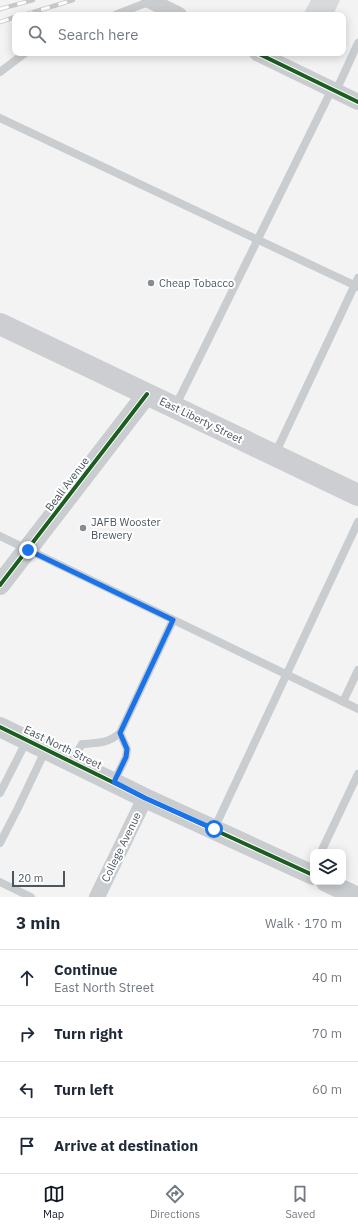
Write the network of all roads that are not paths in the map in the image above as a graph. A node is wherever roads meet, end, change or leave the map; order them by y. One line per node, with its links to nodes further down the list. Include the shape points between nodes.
1 (150, 1): 2 (lane); 3 (street)
2 (122, 12)
3 (173, 12)
4 (358, 43): 8 (lane)
5 (20, 56): 7 (lane)
6 (263, 56): 8 (street)
7 (0, 72)
8 (334, 90): 9 (street); 11 (lane)
9 (358, 102)
10 (0, 118): 11 (lane)
11 (257, 240): 12 (lane); 15 (lane)
12 (357, 284): 16 (lane)
13 (0, 324): 14 (main road, East Liberty Street)
14 (147, 394): 15 (main road, East Liberty Street); 20 (street, Beall Avenue)
15 (174, 407): 16 (main road, East Liberty Street)
16 (275, 455): 17 (main road, East Liberty Street)
17 (358, 495)
18 (358, 522): 24 (lane)
19 (0, 536): 20 (lane)
20 (28, 550): 21 (street, Beall Avenue); 22 (lane)
21 (0, 585)
22 (173, 620): 24 (lane); 28 (lane)
23 (358, 670): 25 (lane)
24 (287, 675): 25 (lane); 36 (lane)
25 (343, 702): 26 (lane)
26 (358, 709)
27 (0, 727): 29 (street, East North Street)
28 (120, 733): 31 (lane, via 112,739 82,744); 33 (lane, via 127,749 126,757)
29 (27, 740): 30 (street, East North Street); 34 (lane)
30 (46, 749): 31 (street, East North Street); 37 (lane)
31 (72, 761): 33 (street, East North Street)
32 (358, 774): 38 (lane)
33 (114, 782): 35 (street, East North Street)
34 (0, 794)
35 (145, 798): 36 (street, East North Street); 43 (street, College Avenue)
36 (214, 829): 39 (street, East North Street)
37 (0, 843)
38 (322, 849)
39 (310, 875)
40 (0, 882): 42 (lane)
41 (331, 885): 44 (street, East North Street)
42 (31, 897)
43 (97, 897)
44 (358, 897)

